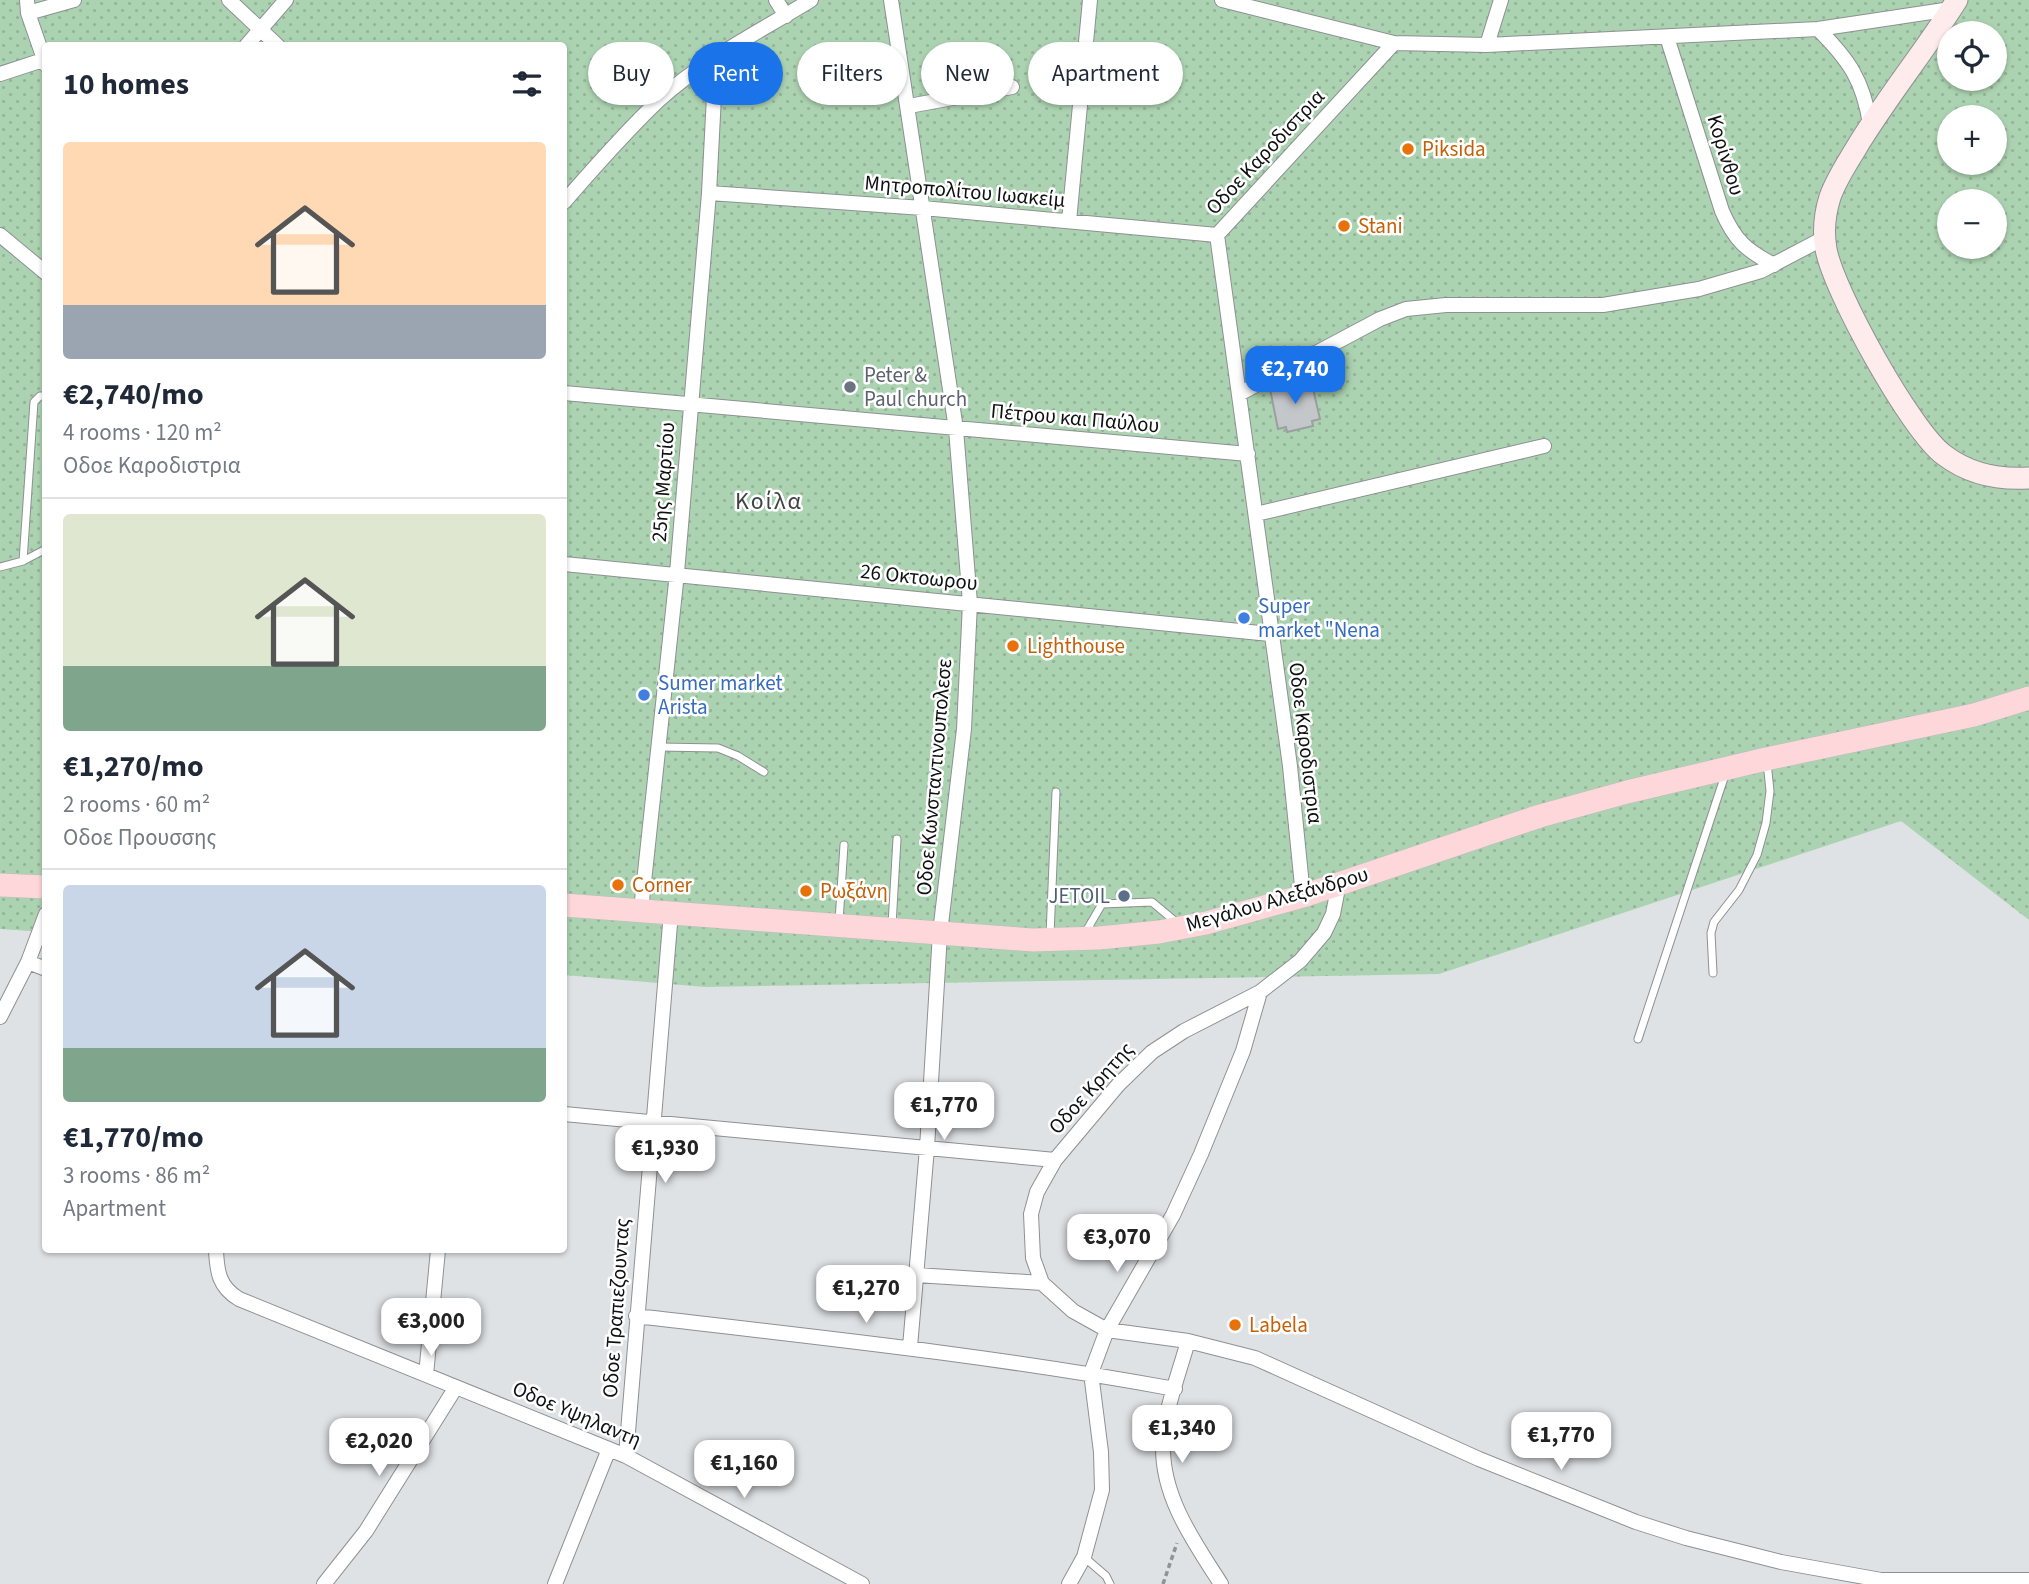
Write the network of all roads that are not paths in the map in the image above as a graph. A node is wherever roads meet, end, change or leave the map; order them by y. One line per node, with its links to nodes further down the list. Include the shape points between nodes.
1 (74, 0): 11 (street)
2 (229, 0): 14 (street)
3 (286, 0): 14 (street)
4 (776, 0): 12 (street)
5 (811, 0): 12 (street)
6 (891, 0): 27 (street, Oδοε Κωνσταντινουπολεσε)
7 (1090, 0): 32 (street)
8 (1501, 0): 20 (street)
9 (1231, 1): 19 (street)
10 (1956, 2): 13 (street); 28 (main road)
11 (28, 7): 21 (street)
12 (786, 16): 18 (street)
13 (1818, 29): 15 (street); 28 (street, via 1853,69 1866,99)
14 (260, 30): 16 (street); 17 (street)
15 (1667, 37): 20 (street); 36 (street, Κορίνθου, via 1721,211 1748,252)
16 (250, 42)
17 (274, 42)
18 (742, 42)
19 (1394, 43): 20 (street); 34 (street, Oδοε Καροδιστρια)
20 (1487, 45)
21 (42, 56)
22 (42, 64): 23 (street)
23 (0, 74)
24 (688, 79): 30 (street, via 659,101)
25 (921, 104): 27 (street)
26 (714, 105): 29 (street, 25ης Μαρτίου)
27 (909, 106): 31 (street, Oδοε Κωνσταντινουπολεσε)
28 (1870, 124): 35 (main road, via 1836,181)
29 (709, 193): 31 (street, Μητροπολίτου Ιωακείμ); 41 (street, 25ης Μαρτίου)
30 (567, 199)
31 (923, 208): 32 (street, Μητροπολίτου Ιωακείμ); 42 (street, Oδοε Κωνσταντινουπολεσε)
32 (1069, 221): 34 (street, Μητροπολίτου Ιωακείμ)
33 (0, 235): 37 (street)
34 (1217, 235): 39 (street, Oδοε Καροδιστρια)
35 (1824, 238): 36 (street); 45 (main road, via 1835,278 1910,418 1929,443 1967,470)
36 (1774, 265): 39 (street, via 1699,289 1603,304 1406,309)
37 (42, 270)
38 (567, 393): 41 (street, Πέτρου και Παύλου)
39 (1239, 394): 44 (street, Oδοε Καροδιστρια)
40 (42, 396): 48 (lane, via 34,402)
41 (690, 405): 42 (street, Πέτρου και Παύλου); 51 (street, 25ης Μαρτίου)
42 (956, 429): 44 (street, Πέτρου και Παύλου); 52 (street, Oδοε Κωνσταντινουπολεσε)
43 (1544, 446): 46 (street)
44 (1248, 454): 46 (street, Oδοε Καροδιστρια)
45 (2029, 478)
46 (1256, 514): 53 (street, Oδοε Καροδιστρια)
47 (42, 551): 48 (lane)
48 (23, 561): 50 (lane)
49 (567, 564): 51 (street, 26 Οκτοωρου)
50 (0, 567)
51 (677, 573): 52 (street, 26 Οκτοωρου); 57 (street, 25ης Μαρτίου)
52 (970, 603): 53 (street, 26 Οκτοωρου); 75 (street, Oδοε Κωνσταντινουπολεσε, via 964,729)
53 (1270, 634): 67 (street, Oδοε Καροδιστρια)
54 (2029, 698): 56 (main road)
55 (2029, 711): 56 (main road)
56 (1974, 715): 58 (main road, Μεγάλου Αλεξάνδρου)
57 (659, 747): 60 (lane, via 718,748); 69 (street, 25ης Μαρτίου)
58 (1766, 759): 59 (main road, Μεγάλου Αλεξάνδρου); 80 (lane, via 1770,791 1766,823 1757,855 1739,890 1714,922)
59 (1728, 768): 64 (main road, Μεγάλου Αλεξάνδρου, via 1540,816); 83 (lane)
60 (764, 772)
61 (1056, 792): 77 (lane)
62 (897, 839): 74 (lane)
63 (844, 845): 72 (lane)
64 (1339, 883): 67 (main road, Μεγάλου Αλεξάνδρου); 81 (street, Oδοε Κρητης, via 1324,933 1300,961)
65 (0, 885): 66 (main road)
66 (42, 887)
67 (1303, 896): 73 (main road, Μεγάλου Αλεξάνδρου)
68 (567, 908): 69 (main road, Μεγάλου Αλεξάνδρου)
69 (641, 910): 70 (main road, Μεγάλου Αλεξάνδρου)
70 (671, 912): 72 (main road, Μεγάλου Αλεξάνδρου); 85 (street, Oδοε Τραπιεζουντας)
71 (42, 925): 78 (street)
72 (839, 925): 74 (main road, Μεγάλου Αλεξάνδρου)
73 (1181, 927): 76 (main road, Μεγάλου Αλεξάνδρου); 76 (lane, via 1152,902 1102,904)
74 (891, 929): 75 (main road, Μεγάλου Αλεξάνδρου)
75 (940, 933): 77 (main road, Μεγάλου Αλεξάνδρου); 86 (street, Oδοε Κωνσταντινουπολεσε)
76 (1082, 939): 77 (main road, Μεγάλου Αλεξάνδρου)
77 (1049, 940)
78 (28, 962): 79 (street); 82 (street)
79 (42, 967)
80 (1713, 973)
81 (1260, 992): 87 (street, Oδοε Κρητης, via 1152,1052); 93 (street, via 1243,1051 1201,1154 1173,1215)
82 (0, 1017)
83 (1638, 1039)
84 (567, 1115): 85 (street)
85 (653, 1122): 86 (street); 92 (street, Oδοε Τραπιεζουντας)
86 (926, 1147): 87 (street); 90 (street, Oδοε Κωνσταντινουπολεσε)
87 (1055, 1160): 91 (street, Oδοε Κρητης, via 1031,1214 1033,1258)
88 (216, 1253): 97 (street, Oδοε Υψηλαντη, via 220,1281 228,1293)
89 (438, 1253): 97 (street)
90 (916, 1276): 91 (street); 95 (street, Oδοε Κωνσταντινουπολεσε)
91 (1042, 1283): 93 (street, via 1073,1311)
92 (636, 1316): 95 (street); 101 (street, Oδοε Τραπιεζουντας)
93 (1107, 1330): 94 (street); 96 (street)
94 (1188, 1341): 99 (street); 103 (street, via 1255,1358 1479,1459 1686,1538 1881,1580)
95 (909, 1348): 96 (street)
96 (1091, 1373): 99 (street); 102 (street, via 1102,1490)
97 (426, 1375): 98 (street, Oδοε Υψηλαντη)
98 (456, 1387): 100 (street, Oδοε Υψηλαντη); 104 (street, via 366,1531)
99 (1175, 1389): 109 (street, via 1163,1447 1170,1490 1184,1524)
100 (609, 1449): 101 (street, Oδοε Υψηλαντη); 105 (street)
101 (626, 1456): 106 (street, Oδοε Υψηλαντη)
102 (1084, 1558): 107 (street); 108 (lane)
103 (2029, 1580)
104 (324, 1584)
105 (555, 1584)
106 (862, 1584)
107 (1069, 1584)
108 (1110, 1584)
109 (1221, 1584)

